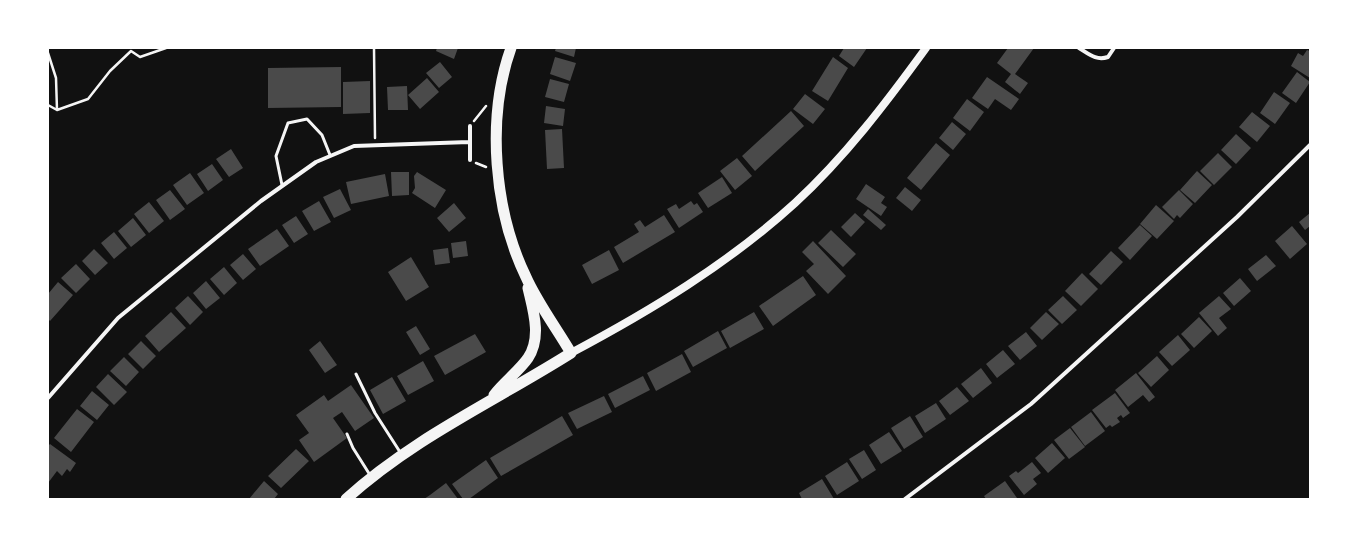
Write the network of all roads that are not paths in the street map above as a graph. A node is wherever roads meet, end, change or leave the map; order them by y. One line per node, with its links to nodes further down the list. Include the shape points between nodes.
1 (511, 48): 11 (highway, via 500,90 497,129 498,172 512,246)
2 (926, 48): 12 (main road, via 856,139 805,193 761,232 726,260)
3 (1079, 48): 4 (street, via 1101,59 1108,58)
4 (1114, 48)
5 (470, 126): 6 (street)
6 (469, 142): 8 (street, via 354,146); 9 (street)
7 (1310, 145): 20 (street, via 1237,217 1031,404)
8 (330, 155): 10 (street); 10 (lane, via 322,134 307,119 288,124 276,156)
9 (470, 160)
10 (282, 185): 14 (street, via 118,318)
11 (526, 279): 12 (highway); 15 (highway, via 535,318 534,347 527,359 504,382)
12 (571, 353): 15 (highway)
13 (356, 374): 17 (lane, via 375,412)
14 (48, 398)
15 (492, 399): 17 (highway)
16 (347, 434): 18 (lane)
17 (402, 456): 18 (highway)
18 (372, 478): 19 (highway)
19 (346, 499)
20 (905, 499)

